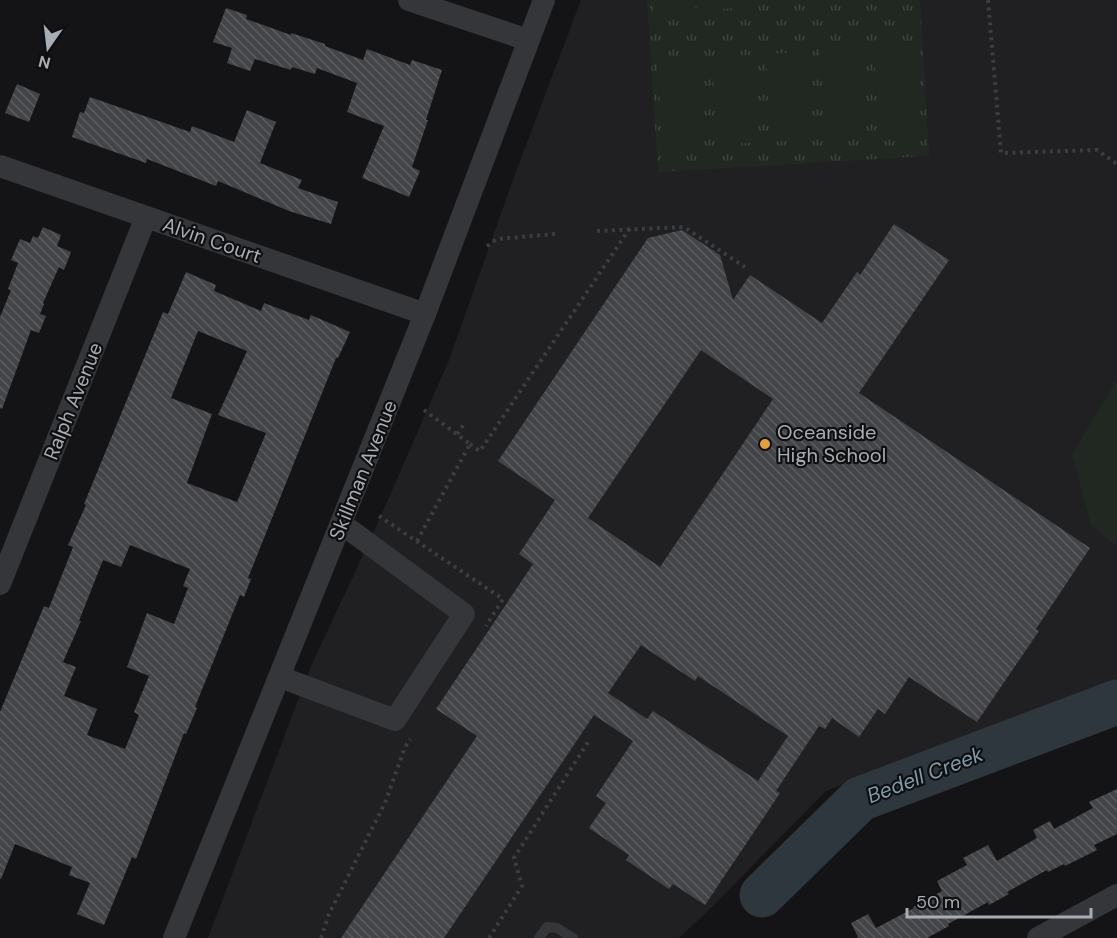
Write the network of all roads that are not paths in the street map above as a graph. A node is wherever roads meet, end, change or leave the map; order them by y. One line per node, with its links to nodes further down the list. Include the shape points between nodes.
1 (409, 0): 3 (street)
2 (544, 0): 3 (street, Skillman Avenue)
3 (528, 40): 6 (street, Skillman Avenue)
4 (0, 166): 5 (street, Alvin Court)
5 (146, 217): 6 (street, Alvin Court); 8 (street, Ralph Avenue)
6 (425, 314): 7 (street, Skillman Avenue)
7 (342, 524): 9 (street, Skillman Avenue); 9 (street, via 464,614 395,720)
8 (0, 584)
9 (280, 677): 11 (street, Skillman Avenue)
10 (1117, 895): 14 (street)
11 (174, 938)
12 (539, 938): 13 (lane, via 547,927)
13 (573, 938)
14 (1038, 938)

